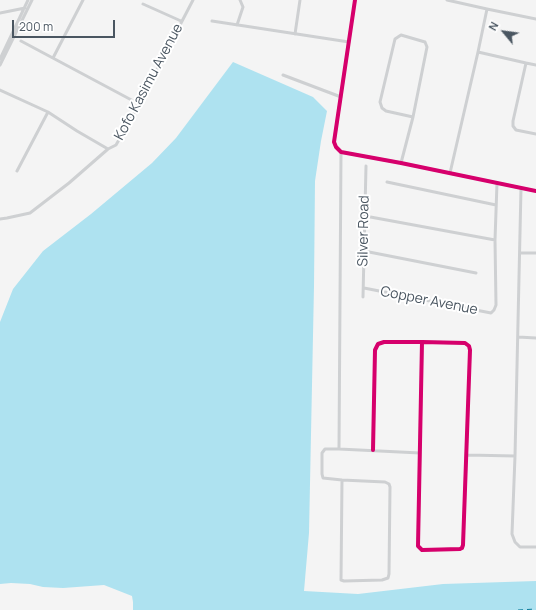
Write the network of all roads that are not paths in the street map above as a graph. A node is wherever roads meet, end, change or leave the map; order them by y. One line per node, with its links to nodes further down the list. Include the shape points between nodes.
1 (28, 0): 10 (street)
2 (32, 0): 10 (street)
3 (84, 0): 21 (street)
4 (193, 0): 14 (street, Kofo Kasimu Avenue)
5 (240, 0): 16 (street, via 243,7)
6 (300, 0): 17 (street)
7 (355, 0): 19 (street)
8 (447, 0): 11 (street)
9 (143, 4): 14 (street)
10 (26, 8): 12 (street); 22 (street); 24 (street)
11 (487, 9): 13 (street); 20 (street)
12 (0, 14)
13 (536, 19)
14 (181, 21): 29 (street, Kofo Kasimu Avenue)
15 (212, 21): 16 (street)
16 (237, 25): 17 (street)
17 (295, 34): 19 (street)
18 (21, 41): 21 (street)
19 (349, 42): 28 (street)
20 (478, 52): 23 (street); 38 (street)
21 (53, 58): 29 (street)
22 (0, 59)
23 (526, 63): 25 (street); 32 (street, via 513,126 516,130)
24 (0, 64)
25 (536, 65)
26 (283, 74): 28 (street)
27 (0, 90): 30 (street)
28 (340, 97): 34 (street, via 334,142)
29 (138, 104): 33 (street, Kofo Kasimu Avenue, via 116,145)
30 (48, 112): 33 (street); 37 (street)
31 (413, 117): 31 (street, via 428,47 425,42 401,35 395,39 380,102 386,111); 35 (street)
32 (536, 134)
33 (108, 148): 45 (street, Kofo Kasimu Avenue, via 30,214)
34 (341, 152): 35 (street); 56 (street)
35 (401, 163): 38 (street)
36 (366, 166): 44 (street, Silver Road)
37 (17, 172)
38 (450, 173): 40 (street)
39 (387, 182): 43 (street)
40 (497, 183): 41 (street); 43 (street)
41 (521, 188): 42 (street); 48 (street)
42 (536, 191)
43 (496, 205): 46 (street)
44 (365, 216): 46 (street); 47 (street, Silver Road)
45 (0, 219)
46 (495, 240): 51 (street, Copper Avenue, via 496,305 491,313)
47 (364, 250): 50 (street); 51 (street, Silver Road)
48 (520, 252): 49 (street); 53 (street)
49 (536, 254)
50 (476, 273)
51 (364, 288): 52 (street, Silver Road)
52 (363, 297)
53 (518, 337): 54 (street); 60 (street)
54 (536, 338)
55 (422, 342): 57 (street, via 384,342 378,344 375,350); 58 (street); 59 (street, via 465,343 469,346)
56 (339, 449): 57 (street); 61 (street, via 326,449 322,453 322,474 323,478)
57 (373, 450): 58 (street)
58 (420, 453): 59 (street, via 418,546 422,550 460,549 463,545)
59 (467, 455): 60 (street)
60 (515, 456): 62 (street, via 512,534 520,546)
61 (342, 480): 61 (street, via 389,484 388,578 341,580)
62 (536, 547)

